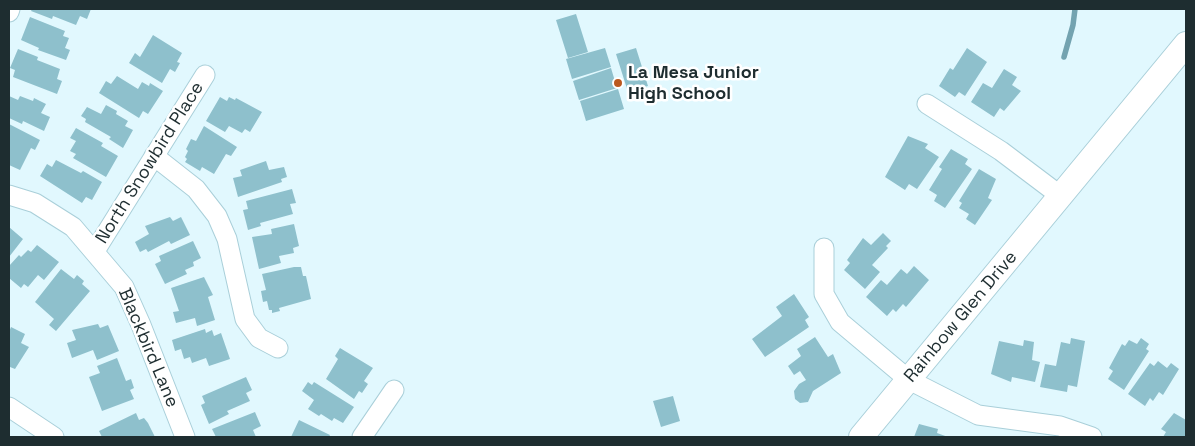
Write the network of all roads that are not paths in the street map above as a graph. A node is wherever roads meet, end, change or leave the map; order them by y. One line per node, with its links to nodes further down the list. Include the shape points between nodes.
1 (1186, 44): 6 (street, Rainbow Glen Drive)
2 (205, 75): 4 (street, North Snowbird Place)
3 (927, 104): 6 (street, via 1001,151)
4 (154, 156): 8 (street, North Snowbird Place); 9 (street, via 196,189 217,216 227,239 245,319 258,338)
5 (9, 196): 8 (street, Blackbird Lane, via 34,203 72,227)
6 (1062, 197): 10 (street, Rainbow Glen Drive)
7 (824, 248): 10 (street, via 824,294 840,322)
8 (95, 251): 14 (street, Blackbird Lane, via 124,287)
9 (278, 348)
10 (909, 380): 16 (street, Rainbow Glen Drive); 17 (street, via 978,415 1060,426)
11 (394, 390): 15 (street)
12 (9, 407): 13 (street)
13 (54, 437)
14 (185, 437)
15 (362, 437)
16 (861, 437)
17 (1092, 437)

